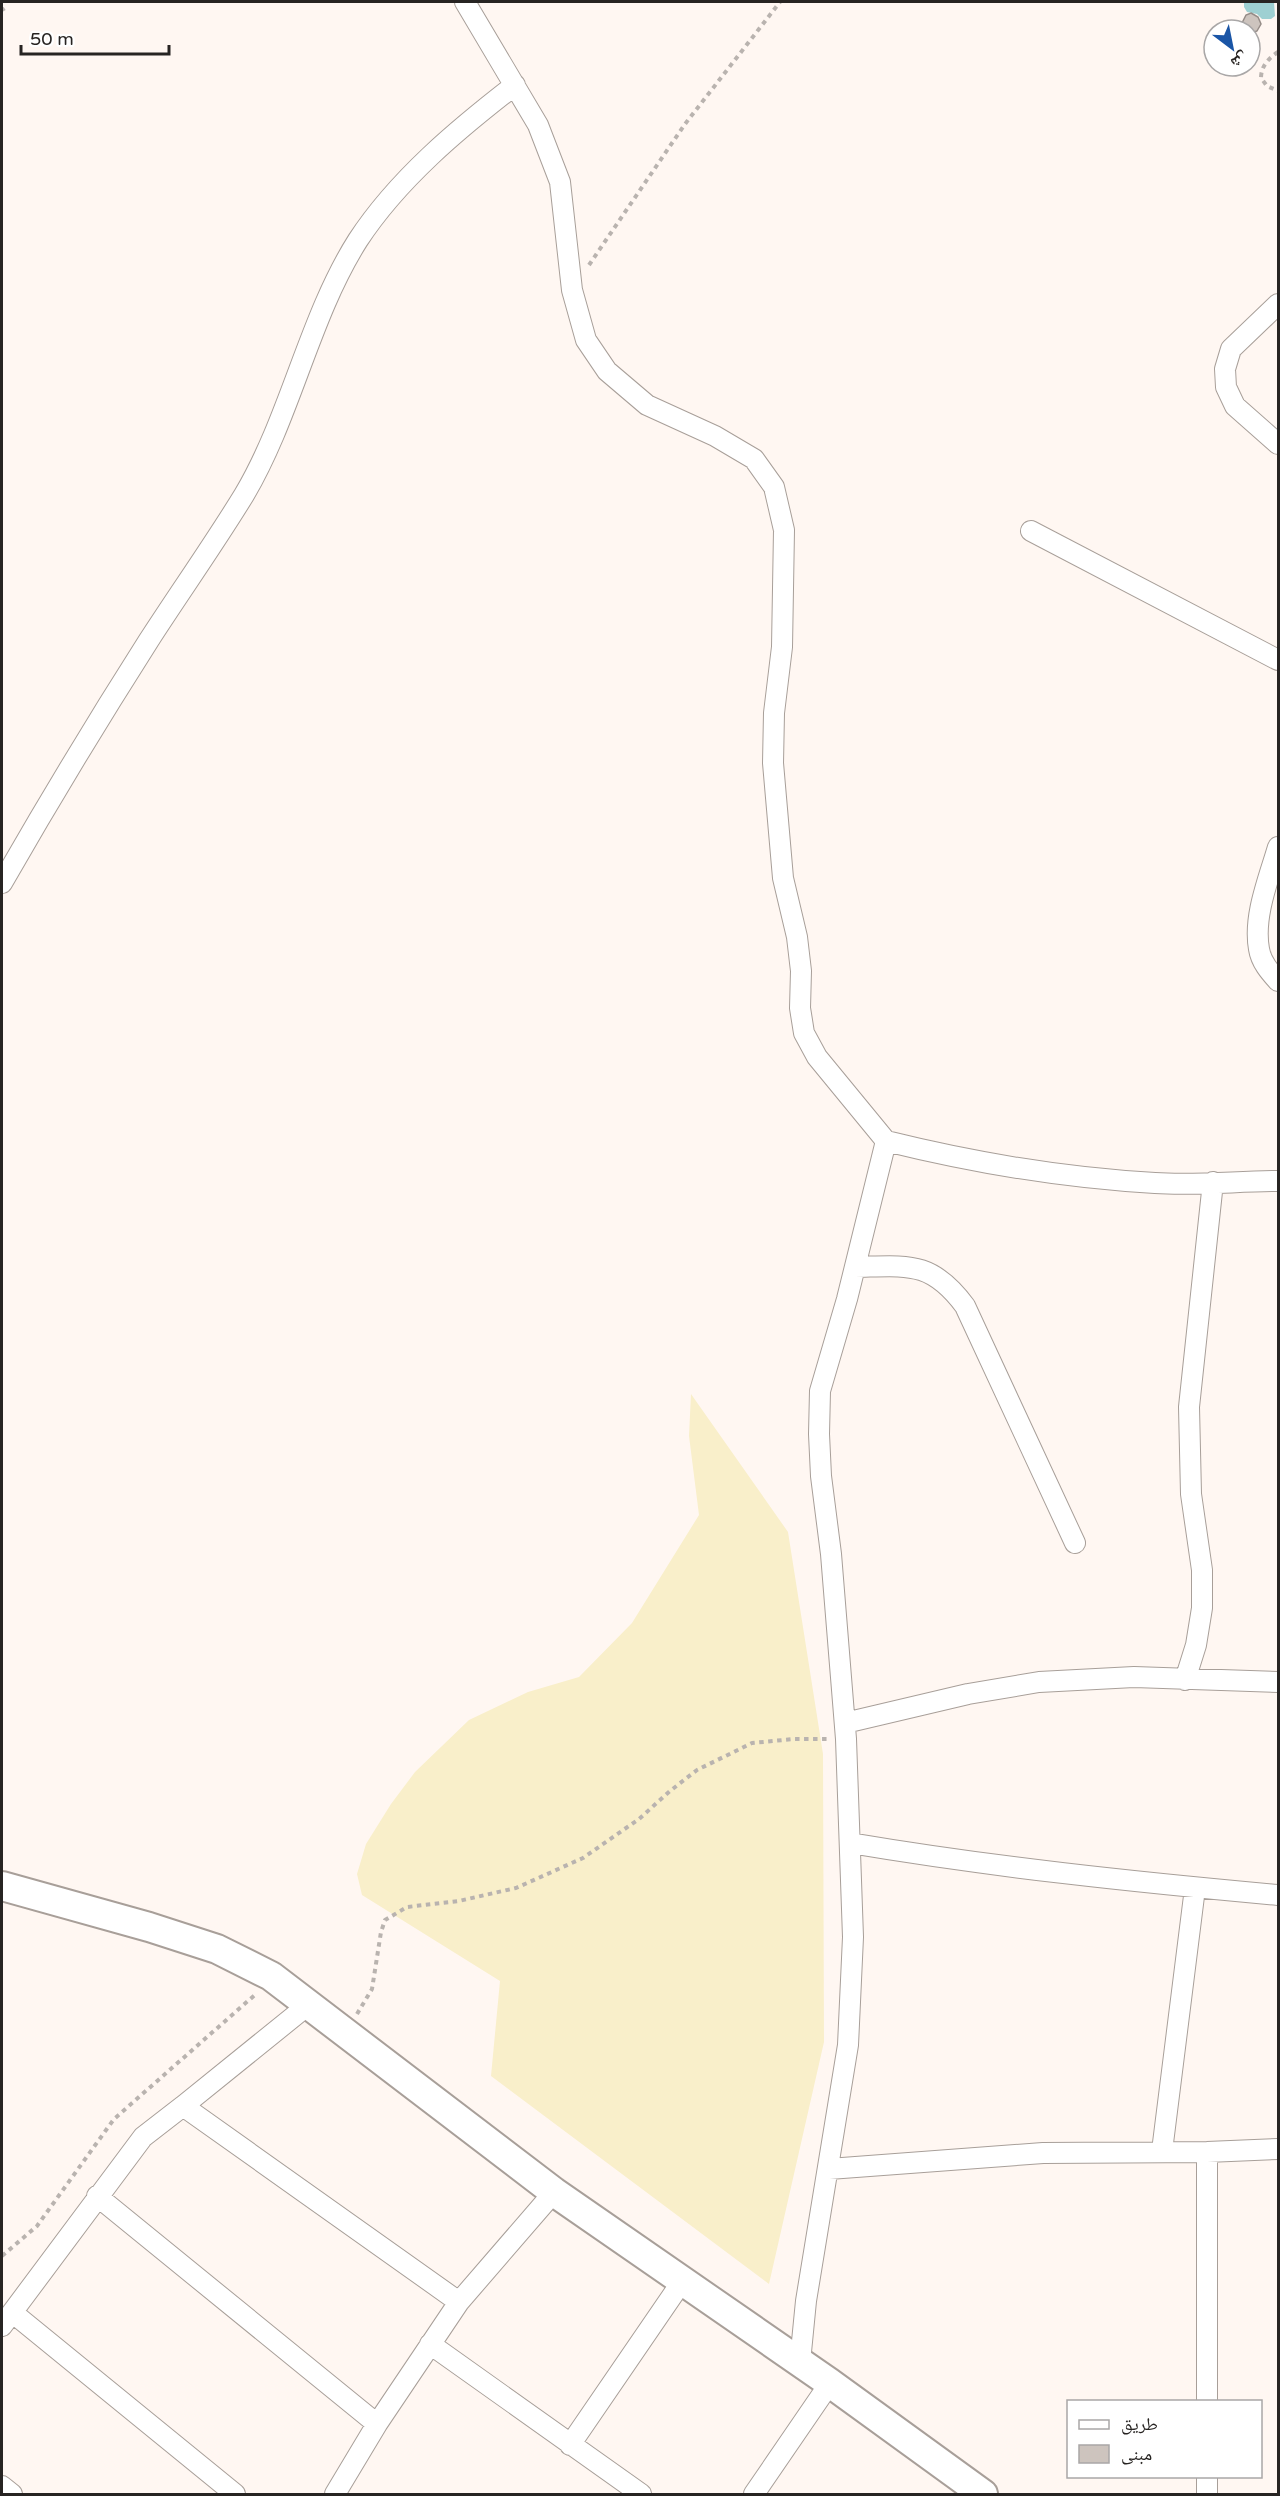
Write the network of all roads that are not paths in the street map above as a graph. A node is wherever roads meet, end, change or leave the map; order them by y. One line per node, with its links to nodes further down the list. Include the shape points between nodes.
1 (465, 2): 2 (street)
2 (515, 85): 8 (street, via 415,173 383,206 358,241 338,277 284,412 245,493 75,757); 10 (street, via 538,125 560,182 572,290 586,340 606,371 647,405 754,459 774,487 784,530 782,647 773,763 783,878 797,938 804,1033 817,1057)
3 (1278, 304): 4 (street, via 1231,349 1225,369 1226,387 1234,406)
4 (1278, 444)
5 (1031, 531): 6 (street)
6 (1278, 660)
7 (1278, 846): 9 (street, via 1257,926 1262,958)
8 (2, 883)
9 (1278, 981)
10 (885, 1141): 12 (street, via 1002,1167 1076,1177 1158,1184); 13 (street)
11 (1278, 1181): 12 (street)
12 (1213, 1182): 15 (street, via 1189,1407 1191,1494 1202,1570 1202,1608)
13 (855, 1267): 14 (street, via 906,1266 931,1273 950,1286 965,1306); 17 (street, via 820,1391 819,1434)
14 (1075, 1543)
15 (1185, 1680): 16 (street); 17 (street, via 1134,1677 1039,1682 968,1694)
16 (1278, 1682)
17 (846, 1731): 18 (street)
18 (850, 1842): 20 (street, via 1064,1875); 27 (street, via 853,1937 848,2044)
19 (2, 1886): 22 (street, via 217,1949 271,1976)
20 (1195, 1888): 21 (street); 25 (street)
21 (1278, 1895)
22 (308, 2005): 23 (street); 28 (street)
23 (183, 2106): 29 (street, via 143,2137); 31 (street)
24 (1278, 2149): 26 (street)
25 (1162, 2151): 26 (street); 27 (street, via 1043,2153)
26 (1207, 2152): 36 (street)
27 (829, 2169): 34 (street, via 806,2301)
28 (554, 2192): 30 (street); 31 (street)
29 (97, 2196): 32 (street); 37 (street)
30 (683, 2280): 34 (street); 38 (street)
31 (459, 2302): 33 (street)
32 (7, 2319): 43 (street)
33 (430, 2344): 37 (street); 38 (street)
34 (800, 2362): 35 (street)
35 (830, 2383): 45 (street); 46 (street)
36 (1207, 2400)
37 (376, 2424): 41 (street)
38 (570, 2445): 44 (street)
39 (1207, 2478): 47 (street)
40 (2, 2486): 42 (street)
41 (344, 2491)
42 (12, 2494)
43 (235, 2494)
44 (641, 2494)
45 (754, 2494)
46 (983, 2494)
47 (1208, 2494)

